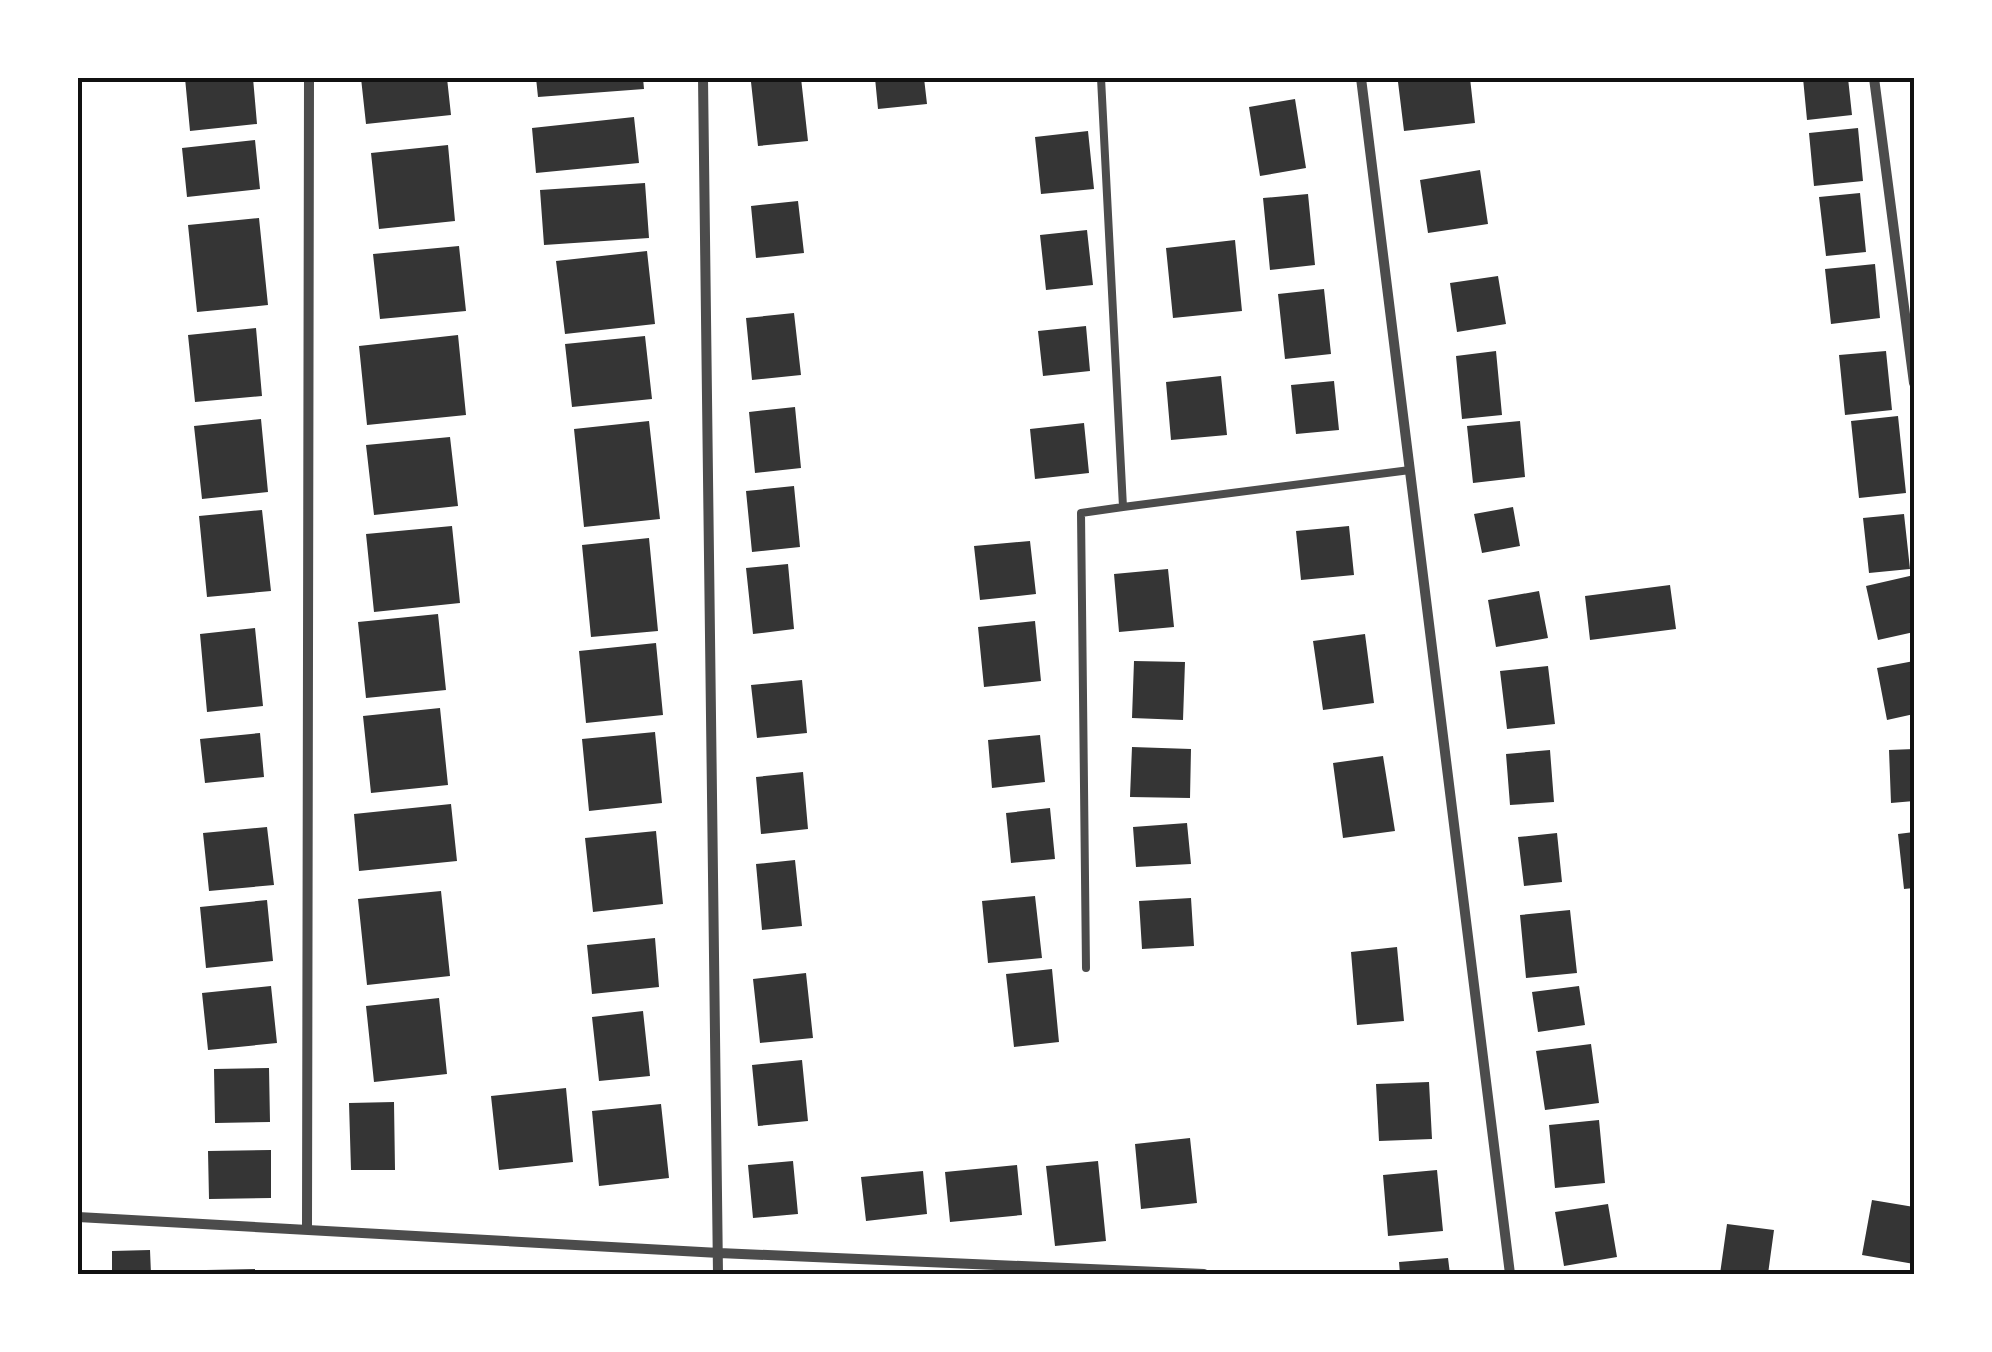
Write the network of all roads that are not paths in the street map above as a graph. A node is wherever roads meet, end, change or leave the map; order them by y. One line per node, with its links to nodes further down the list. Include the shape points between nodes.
1 (309, 78): 11 (street)
2 (703, 78): 12 (street)
3 (1101, 78): 8 (lane)
4 (1362, 78): 7 (street)
5 (1874, 78): 6 (street)
6 (1914, 384)
7 (1410, 470): 8 (lane); 15 (street)
8 (1123, 507): 9 (lane, via 1081,513)
9 (1086, 968)
10 (78, 1216): 11 (street)
11 (307, 1230): 12 (street)
12 (718, 1253): 13 (street); 14 (street)
13 (718, 1274)
14 (1204, 1274)
15 (1510, 1274)

